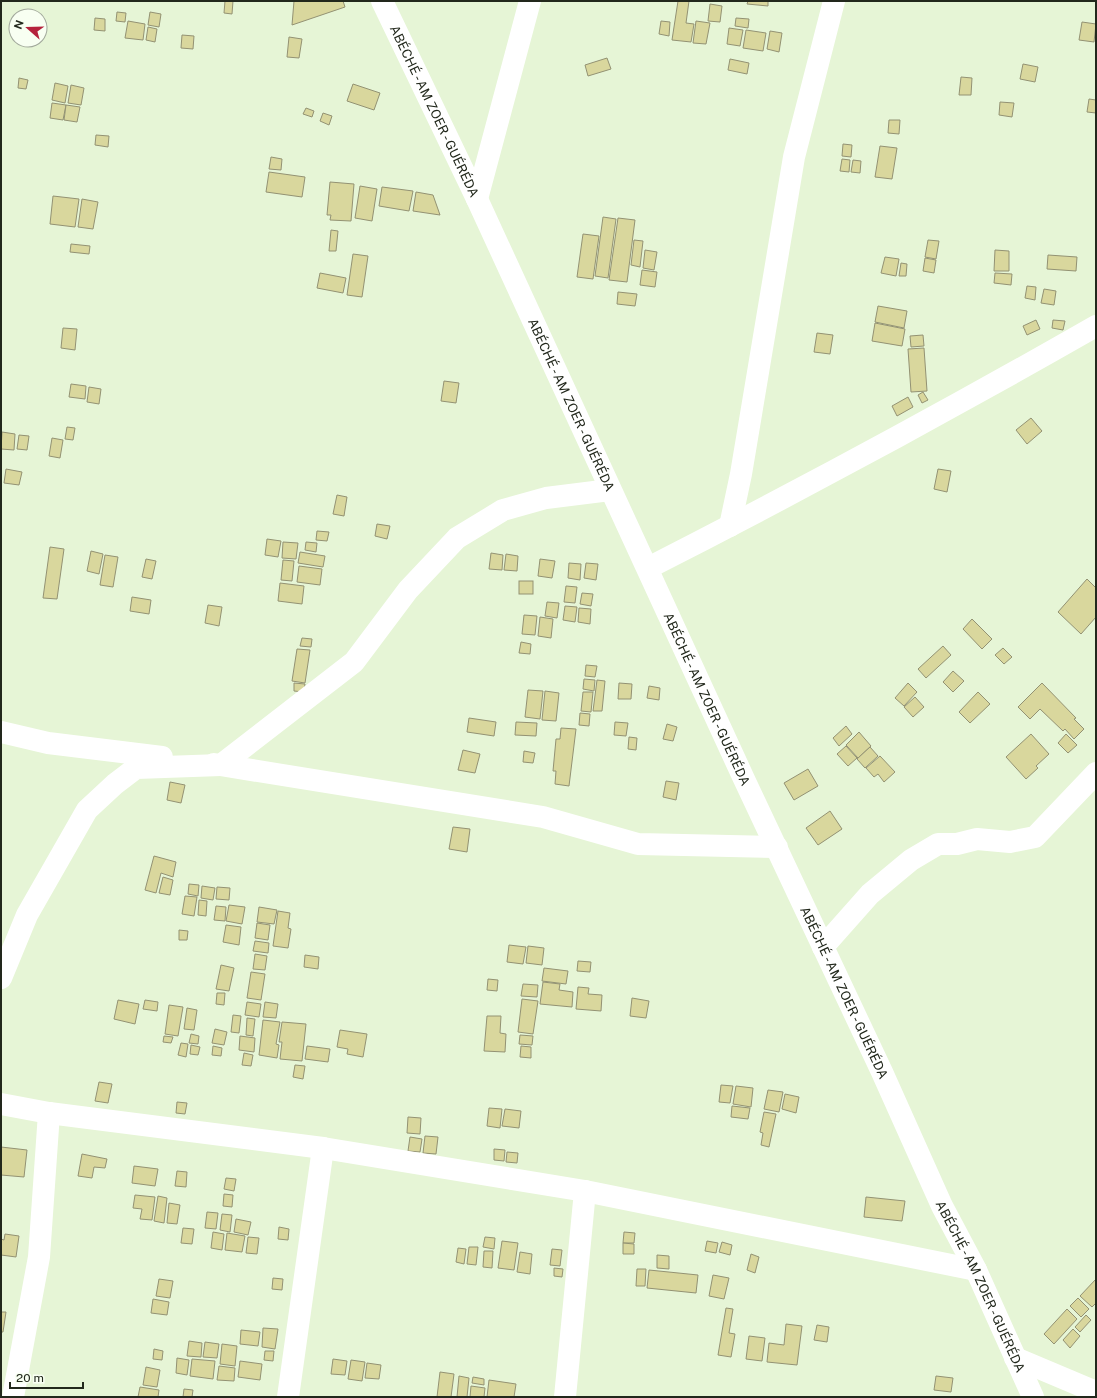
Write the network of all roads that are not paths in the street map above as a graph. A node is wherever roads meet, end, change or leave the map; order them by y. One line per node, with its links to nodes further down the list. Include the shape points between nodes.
1 (382, 1): 4 (street, ABÉCHÉ - AM ZOER - GUÉRÉDA)
2 (530, 1): 4 (street)
3 (834, 1): 7 (street, via 794,157 742,474)
4 (477, 199): 6 (street, ABÉCHÉ - AM ZOER - GUÉRÉDA)
5 (1096, 326): 7 (street, via 1022,369)
6 (610, 490): 8 (street, ABÉCHÉ - AM ZOER - GUÉRÉDA); 10 (street, via 546,498 503,510 457,538 408,590 354,662)
7 (730, 526): 8 (street)
8 (648, 568): 12 (street, ABÉCHÉ - AM ZOER - GUÉRÉDA)
9 (1, 732): 10 (street, via 48,743)
10 (221, 765): 12 (street, via 543,817 638,844); 14 (street, via 136,768 87,810 28,915)
11 (1096, 773): 13 (street, via 1035,837 1010,842 977,840 938,844 911,860 870,894)
12 (777, 848): 13 (street, ABÉCHÉ - AM ZOER - GUÉRÉDA)
13 (823, 947): 19 (street, ABÉCHÉ - AM ZOER - GUÉRÉDA, via 942,1206)
14 (1, 978)
15 (1, 1104): 16 (street)
16 (49, 1113): 17 (street); 22 (street, via 39,1257)
17 (323, 1148): 18 (street); 23 (street)
18 (585, 1191): 19 (street); 24 (street)
19 (976, 1270): 20 (street, ABÉCHÉ - AM ZOER - GUÉRÉDA)
20 (1015, 1358): 21 (street); 25 (street, ABÉCHÉ - AM ZOER - GUÉRÉDA)
21 (1096, 1392)
22 (13, 1397)
23 (288, 1397)
24 (565, 1397)
25 (1033, 1397)

